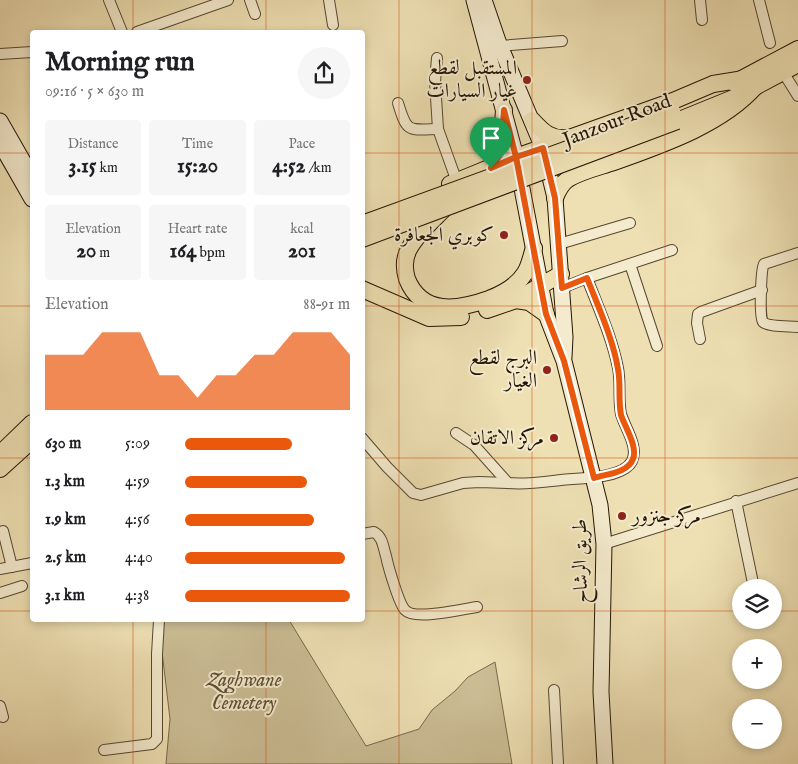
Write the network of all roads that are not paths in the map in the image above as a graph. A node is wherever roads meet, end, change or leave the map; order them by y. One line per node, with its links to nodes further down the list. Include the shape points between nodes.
1 (109, 0): 12 (street)
2 (228, 0): 13 (street)
3 (250, 0): 9 (street)
4 (329, 0): 11 (street)
5 (474, 0): 26 (main road)
6 (484, 0): 16 (main road)
7 (700, 0): 10 (street)
8 (759, 0): 15 (street)
9 (255, 14)
10 (702, 20)
11 (333, 25)
12 (121, 30)
13 (143, 30)
14 (562, 41): 16 (street)
15 (770, 43)
16 (500, 46): 28 (main road)
17 (798, 49): 23 (main road, Janzour Road)
18 (30, 52): 19 (street)
19 (0, 54)
20 (437, 58): 30 (street)
21 (798, 64): 22 (main road, Janzour Road)
22 (783, 72): 23 (main road, Janzour Road); 24 (street)
23 (749, 83): 27 (main road, Janzour Road); 31 (main road, via 713,84); 39 (main road, via 748,96 709,122 569,179 559,188)
24 (798, 96)
25 (398, 103): 30 (street, via 407,127 414,130)
26 (504, 110): 34 (main road); 35 (main road, via 501,153)
27 (675, 116): 40 (main road, Janzour Road, bridge); 42 (main road, Janzour Road, bridge)
28 (532, 120): 31 (main road, via 551,136); 33 (main road)
29 (0, 121): 36 (main road)
30 (438, 129): 37 (street)
31 (576, 137): 33 (main road)
32 (0, 143): 38 (main road)
33 (543, 148): 34 (main road); 39 (main road)
34 (516, 157): 35 (main road); 46 (main road)
35 (491, 168): 37 (main road)
36 (30, 174)
37 (457, 182): 41 (main road)
38 (30, 196)
39 (555, 198): 45 (main road)
40 (444, 209): 44 (main road, Janzour Road, bridge); 46 (main road, via 414,243 405,260 405,273 417,296 434,306 454,308 476,304 508,290 526,272)
41 (365, 217)
42 (365, 223)
43 (630, 223): 45 (street)
44 (365, 238)
45 (559, 244): 51 (main road)
46 (534, 248): 52 (main road)
47 (672, 250): 49 (street)
48 (798, 253): 54 (street, via 764,264)
49 (630, 264): 50 (street); 59 (street)
50 (587, 278): 51 (street); 67 (street, via 618,369 621,412 634,453 630,465 623,470)
51 (561, 281): 52 (main road); 60 (main road)
52 (541, 286): 55 (main road); 56 (main road)
53 (365, 290): 55 (main road, via 429,318 473,316)
54 (762, 290): 57 (street, via 760,315 764,322); 58 (street, via 698,314)
55 (516, 300): 56 (main road, via 529,302)
56 (546, 314): 60 (main road)
57 (798, 327)
58 (700, 339)
59 (657, 346)
60 (564, 361): 67 (main road, طريق الرشاح)
61 (30, 425): 65 (main road)
62 (456, 433): 68 (street, via 474,445)
63 (30, 442): 66 (main road)
64 (365, 442): 68 (street, via 412,493 440,491 463,483)
65 (0, 454)
66 (0, 469)
67 (594, 478): 68 (street, via 536,484); 73 (main road, طريق الرشاح)
68 (508, 483)
69 (798, 483): 70 (street)
70 (736, 501): 73 (street); 77 (street)
71 (3, 531): 75 (street)
72 (365, 534): 80 (street, via 374,532 381,538 404,610 422,615)
73 (604, 544): 87 (main road, طريق الرشاح, via 601,692)
74 (30, 563): 75 (street)
75 (12, 566): 76 (street)
76 (0, 569)
77 (752, 579)
78 (22, 586): 79 (street)
79 (0, 593)
80 (477, 607)
81 (159, 622): 85 (street, via 157,739 152,744)
82 (554, 690): 86 (street)
83 (0, 706): 84 (street)
84 (3, 717)
85 (104, 750)
86 (558, 764)
87 (605, 764)

